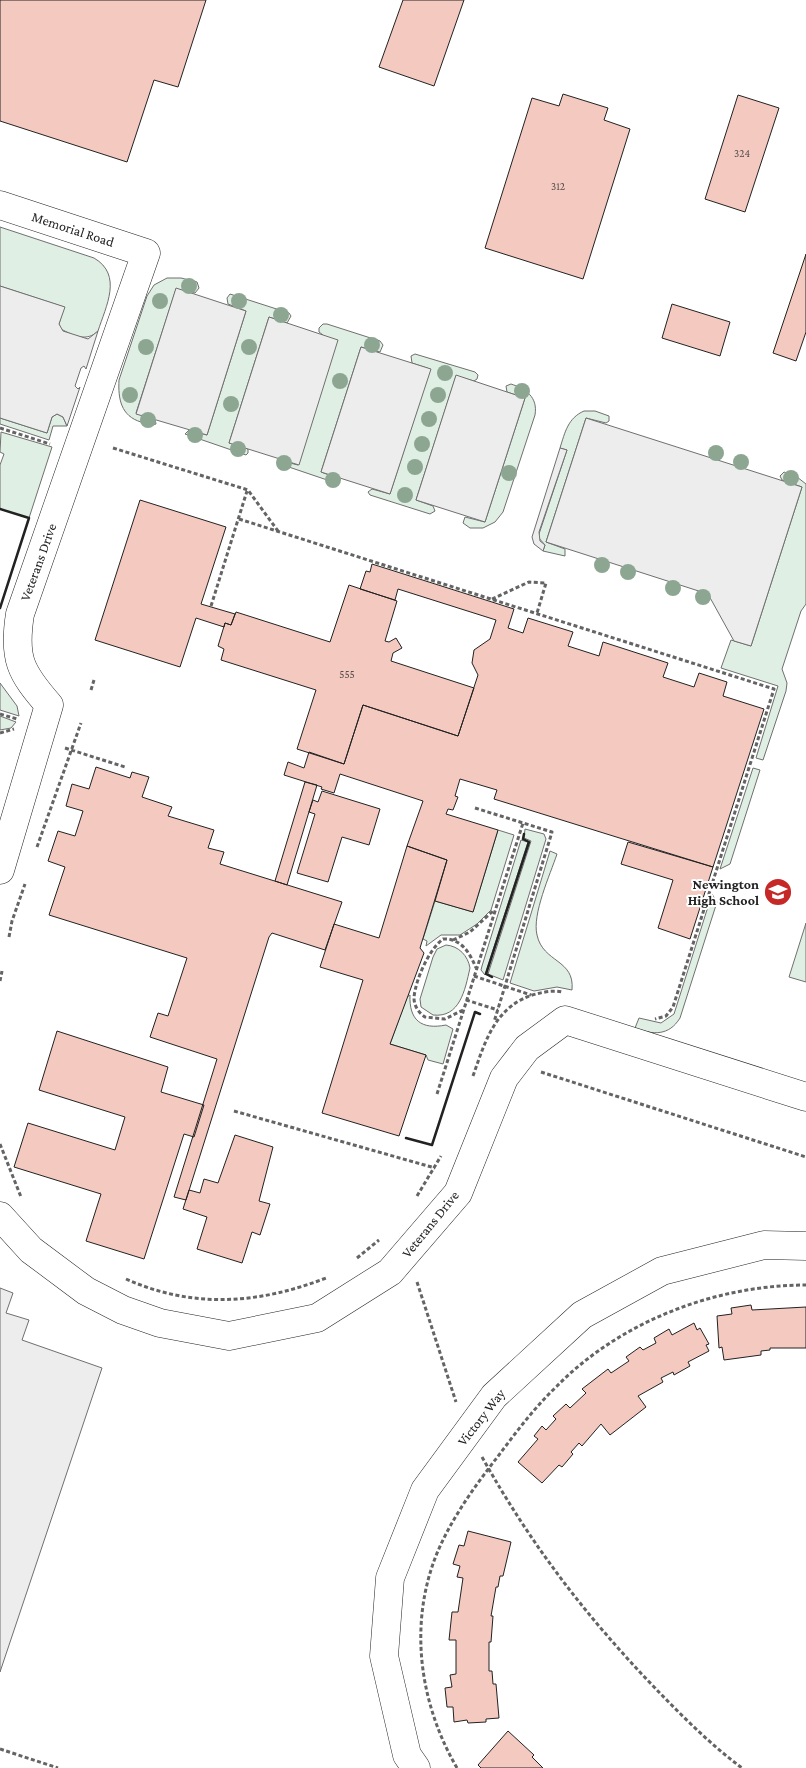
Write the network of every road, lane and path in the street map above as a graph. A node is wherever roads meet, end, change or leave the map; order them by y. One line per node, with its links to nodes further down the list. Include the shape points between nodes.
1 (0, 205): 2 (street, Memorial Road)
2 (146, 253): 23 (street, Veterans Drive, via 20,614 16,640 20,664 30,683 49,705)
3 (0, 428): 4 (path)
4 (56, 445)
5 (112, 448): 6 (path)
6 (248, 490): 7 (path); 8 (path)
7 (239, 519): 8 (path); 10 (path)
8 (278, 531): 9 (path)
9 (491, 599): 11 (path); 11 (path, via 529,582 546,584)
10 (211, 606)
11 (537, 613): 38 (path, via 774,689 673,1007 666,1016)
12 (94, 680): 13 (path)
13 (91, 690)
14 (22, 716): 16 (path, via 18,725)
15 (81, 723): 18 (path)
16 (0, 733)
17 (57, 745): 18 (path)
18 (71, 750): 19 (path); 22 (path)
19 (125, 767)
20 (475, 808): 21 (path)
21 (523, 823): 25 (path); 32 (path, via 552,832)
22 (37, 849)
23 (0, 870)
24 (27, 876): 26 (path)
25 (496, 908): 27 (path, via 470,932); 28 (path)
26 (9, 937)
27 (453, 940): 28 (path, via 467,950); 36 (path, via 443,939 430,952 414,999 418,1011 425,1018 450,1017)
28 (476, 969): 30 (path)
29 (2, 971): 31 (path)
30 (474, 976): 32 (path); 35 (path)
31 (0, 981)
32 (505, 986): 34 (path); 37 (path)
33 (571, 994): 34 (path, via 557,991)
34 (532, 995): 39 (path, via 518,1001)
35 (466, 1000): 36 (path); 37 (path)
36 (464, 1009): 43 (path)
37 (498, 1010): 39 (path)
38 (652, 1018)
39 (494, 1023): 40 (path)
40 (481, 1053): 41 (path); 42 (path)
41 (515, 1064): 44 (street, Veterans Drive, via 527,1048 565,1020); 48 (path); 50 (street, Veterans Drive, via 504,1078)
42 (470, 1085)
43 (437, 1094)
44 (806, 1097)
45 (234, 1111): 49 (path)
46 (0, 1144): 51 (path)
47 (443, 1152): 49 (path)
48 (806, 1157)
49 (434, 1168): 50 (path); 52 (path)
50 (464, 1177): 53 (street, Veterans Drive, via 458,1193 390,1272 317,1318 230,1336 160,1323 123,1310 86,1291 31,1250)
51 (24, 1202)
52 (412, 1203)
53 (0, 1216)
54 (382, 1237): 56 (path)
55 (806, 1246): 66 (street, Victory Way, via 764,1245 662,1270 582,1316 494,1396 425,1490 390,1578 384,1656 407,1755)
56 (354, 1260)
57 (123, 1277): 58 (path, via 176,1294 222,1301 280,1293)
58 (328, 1277)
59 (415, 1278): 61 (path)
60 (806, 1285): 63 (path, via 736,1291 700,1301 666,1314 608,1344 557,1385)
61 (458, 1411)
62 (480, 1454): 63 (path)
63 (488, 1469): 67 (path, via 448,1530 434,1561 423,1604 423,1683 434,1722); 68 (path, via 541,1554 583,1609 679,1712)
64 (0, 1749): 65 (path)
65 (58, 1768)
66 (416, 1768)
67 (457, 1768)
68 (742, 1768)

